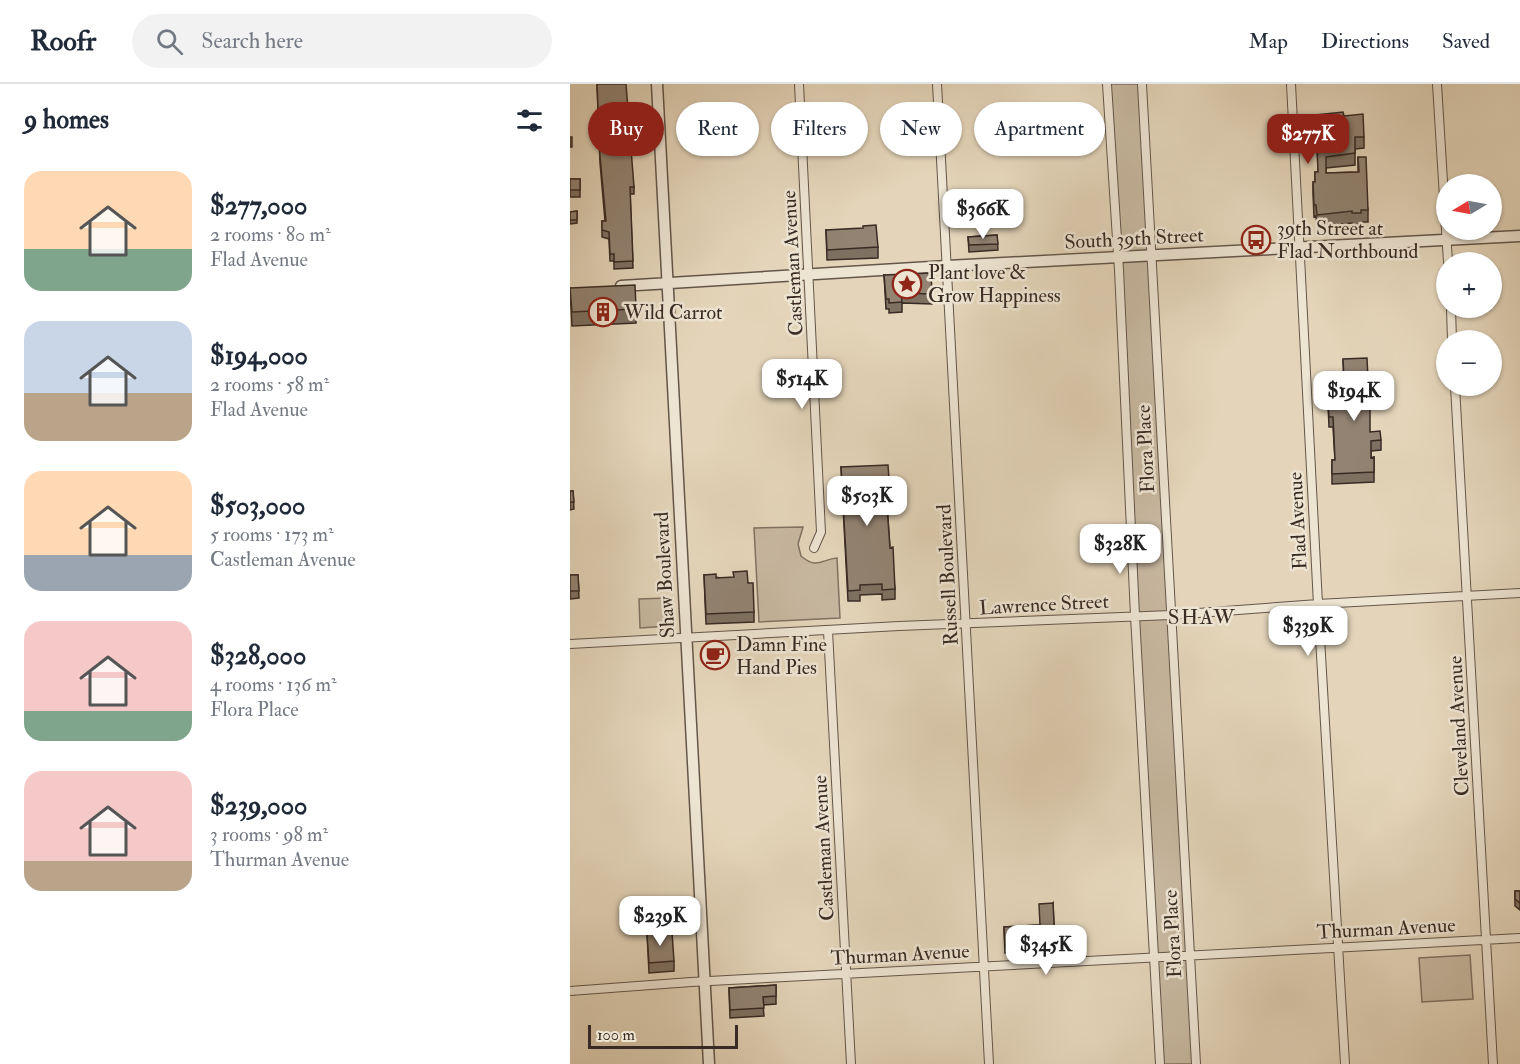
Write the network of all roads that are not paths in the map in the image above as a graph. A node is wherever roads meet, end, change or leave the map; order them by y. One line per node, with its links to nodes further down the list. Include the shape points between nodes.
1 (657, 84): 18 (street, Shaw Boulevard)
2 (799, 84): 17 (street, Castleman Avenue)
3 (937, 84): 16 (street, Russell Boulevard)
4 (1107, 84): 15 (street, Flora Place)
5 (1142, 84): 14 (street, Flora Place)
6 (1291, 84): 12 (street, Flad Avenue)
7 (1437, 84): 8 (street)
8 (1443, 174)
9 (1520, 236): 10 (street, South 39th Street)
10 (1502, 237)
11 (1447, 240): 12 (street, South 39th Street); 13 (street)
12 (1299, 248): 14 (street, South 39th Street); 24 (street, Flad Avenue)
13 (1448, 252)
14 (1151, 255): 15 (street, South 39th Street); 25 (street, Flora Place)
15 (1119, 257): 16 (street, South 39th Street); 26 (street, Flora Place)
16 (947, 266): 17 (street, South 39th Street); 27 (street, Russell Boulevard)
17 (809, 275): 18 (street, South 39th Street); 21 (street, Castleman Avenue, via 821,532)
18 (669, 283): 19 (street, South 39th Street); 29 (street, Shaw Boulevard)
19 (606, 287)
20 (1456, 396): 23 (street, Cleveland Avenue)
21 (814, 548)
22 (1520, 593): 23 (street, Lawrence Street)
23 (1467, 596): 24 (street, Lawrence Street); 32 (street, Cleveland Avenue)
24 (1318, 604): 25 (street, Lawrence Street); 33 (street, Flad Avenue)
25 (1171, 615): 26 (street, Lawrence Street); 34 (street, Flora Place)
26 (1135, 616): 27 (street, Lawrence Street); 35 (street, Flora Place)
27 (967, 624): 28 (street, Lawrence Street); 36 (street, Russell Boulevard)
28 (828, 631): 29 (street, Lawrence Street); 37 (street, Castleman Avenue)
29 (685, 638): 30 (street, Lawrence Street); 38 (street, Shaw Boulevard)
30 (570, 644)
31 (1520, 938): 32 (street, Thurman Avenue)
32 (1487, 939): 33 (street, Thurman Avenue); 46 (street, Cleveland Avenue)
33 (1338, 947): 34 (street, Thurman Avenue); 45 (street, Flad Avenue)
34 (1190, 956): 35 (street, Thurman Avenue); 44 (street, Flora Place)
35 (1154, 958): 36 (street, Thurman Avenue); 43 (street, Flora Place)
36 (984, 966): 37 (street, Thurman Avenue); 42 (street, Russell Boulevard)
37 (846, 974): 38 (street, Thurman Avenue); 41 (street, Castleman Avenue)
38 (704, 982): 39 (street, Thurman Avenue); 40 (street, Shaw Boulevard)
39 (570, 991)
40 (709, 1064)
41 (851, 1064)
42 (989, 1064)
43 (1160, 1064)
44 (1196, 1064)
45 (1345, 1064)
46 (1492, 1064)

